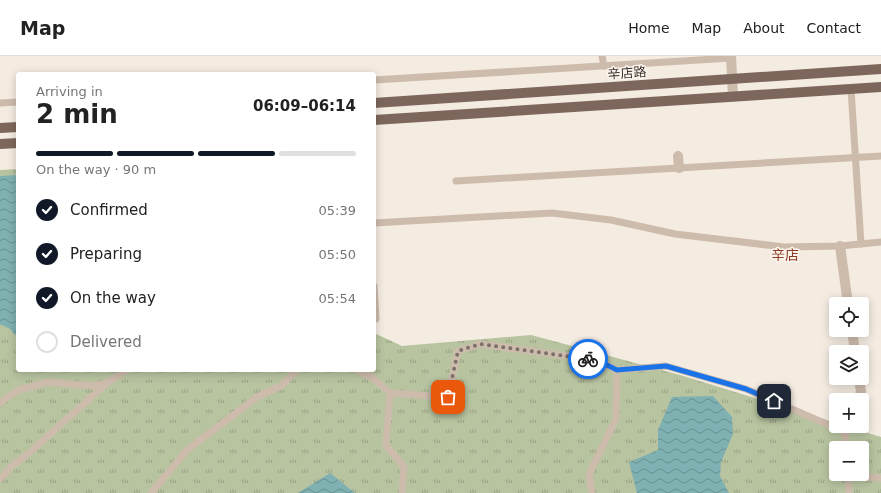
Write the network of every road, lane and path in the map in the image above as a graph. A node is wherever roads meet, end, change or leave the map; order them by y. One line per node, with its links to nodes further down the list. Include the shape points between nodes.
1 (602, 56): 3 (lane)
2 (731, 57): 3 (lane); 5 (street)
3 (604, 66): 6 (lane)
4 (881, 68): 5 (main road, 辛店路)
5 (732, 79): 9 (street); 12 (main road, 辛店路)
6 (376, 80)
7 (881, 87): 8 (main road)
8 (851, 89): 9 (main road); 20 (lane)
9 (733, 97): 13 (main road)
10 (16, 102): 11 (lane)
11 (0, 103)
12 (376, 103)
13 (376, 120)
14 (16, 127): 15 (main road)
15 (0, 128)
16 (16, 143): 17 (main road)
17 (0, 144)
18 (678, 156): 21 (street)
19 (881, 156): 20 (lane)
20 (854, 157): 21 (lane); 25 (lane)
21 (679, 168): 22 (lane)
22 (456, 181)
23 (376, 223): 26 (lane, via 552,213 611,220 675,234 784,247)
24 (881, 242): 25 (lane)
25 (861, 244): 26 (lane)
26 (840, 246): 27 (street)
27 (847, 297)
28 (617, 370): 33 (lane, via 597,360 480,344 458,351 448,397); 35 (lane, via 666,366 746,389); 42 (lane, via 616,419 589,474)
29 (123, 372): 32 (lane)
30 (295, 372): 40 (lane, via 281,386 257,397 187,450)
31 (361, 372): 33 (lane)
32 (107, 383): 34 (lane, via 93,386 48,382 18,390); 38 (lane)
33 (390, 392): 41 (lane, via 386,445 404,467)
34 (0, 403)
35 (829, 422)
36 (869, 477): 37 (lane)
37 (881, 478)
38 (0, 479)
39 (848, 481): 43 (lane)
40 (150, 493)
41 (402, 493)
42 (592, 493)
43 (849, 493)

